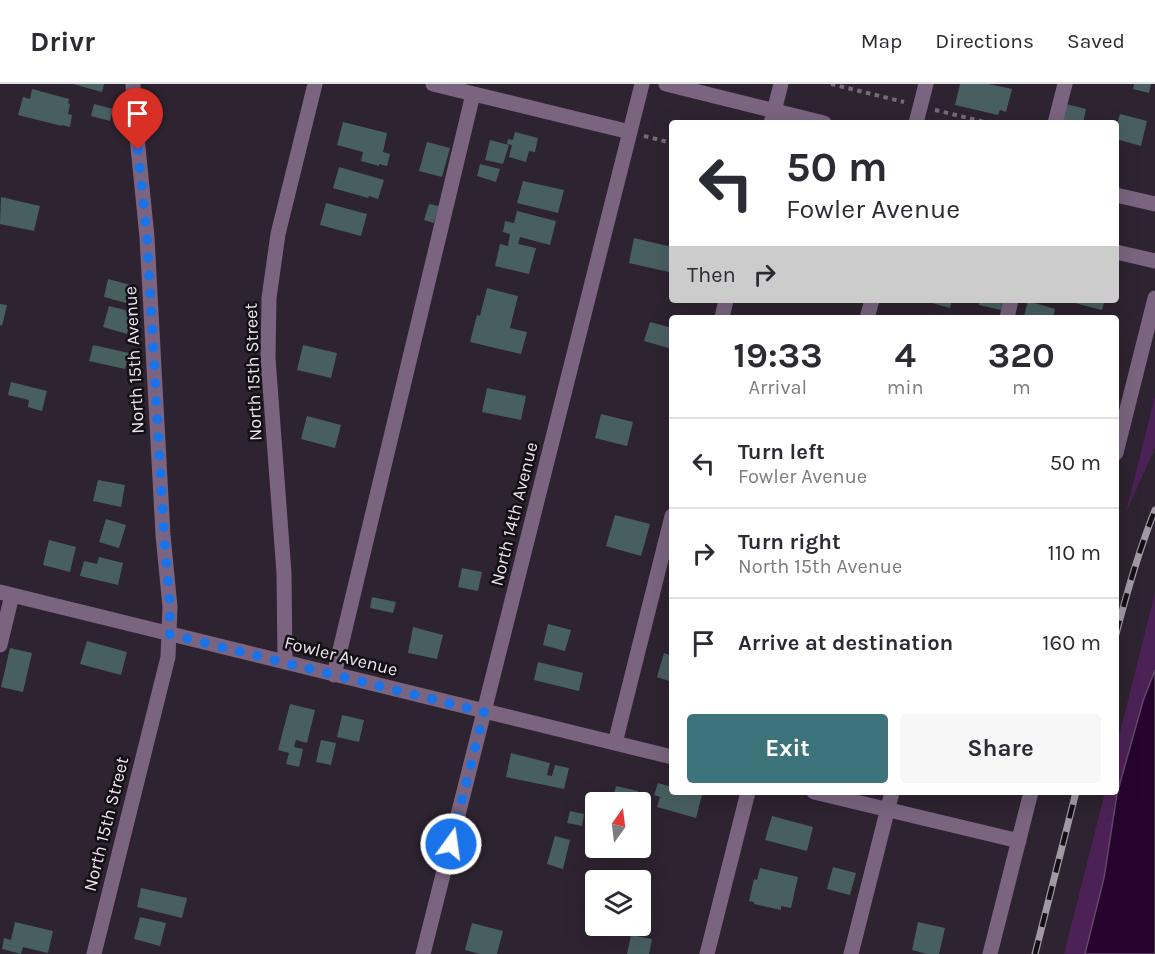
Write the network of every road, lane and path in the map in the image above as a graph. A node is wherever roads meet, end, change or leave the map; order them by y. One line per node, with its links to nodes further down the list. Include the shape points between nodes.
1 (133, 84): 24 (street, North 15th Avenue, via 147,237)
2 (315, 84): 26 (street, North 15th Street, via 278,234 269,298 268,358 284,573)
3 (433, 84): 9 (street)
4 (642, 84): 14 (street, North 14th Avenue)
5 (666, 84): 10 (street)
6 (781, 84): 10 (street)
7 (926, 84): 12 (street)
8 (1065, 84): 13 (street)
9 (473, 94): 14 (street); 27 (street)
10 (773, 117): 11 (street)
11 (798, 120)
12 (917, 120)
13 (1056, 120)
14 (630, 132): 15 (path); 28 (street, North 14th Avenue)
15 (669, 141)
16 (1119, 196): 17 (street)
17 (1155, 204)
18 (1119, 253): 19 (street)
19 (1155, 261)
20 (1155, 298): 21 (street)
21 (1119, 441)
22 (669, 528): 29 (street)
23 (6, 594): 24 (street, Fowler Avenue); 25 (street)
24 (169, 634): 26 (street, Fowler Avenue); 37 (street, North 15th Street, via 168,657)
25 (0, 645)
26 (285, 663): 27 (street, Fowler Avenue)
27 (334, 675): 28 (street, Fowler Avenue)
28 (484, 712): 29 (street, Fowler Avenue); 38 (street, North 14th Avenue)
29 (615, 744): 30 (street, Fowler Avenue)
30 (669, 757)
31 (747, 795): 39 (street)
32 (826, 795): 35 (street)
33 (891, 795): 35 (street)
34 (1030, 795): 36 (street)
35 (888, 810): 36 (street); 40 (street)
36 (1018, 842): 41 (street)
37 (94, 954)
38 (423, 954)
39 (707, 954)
40 (851, 954)
41 (990, 954)

